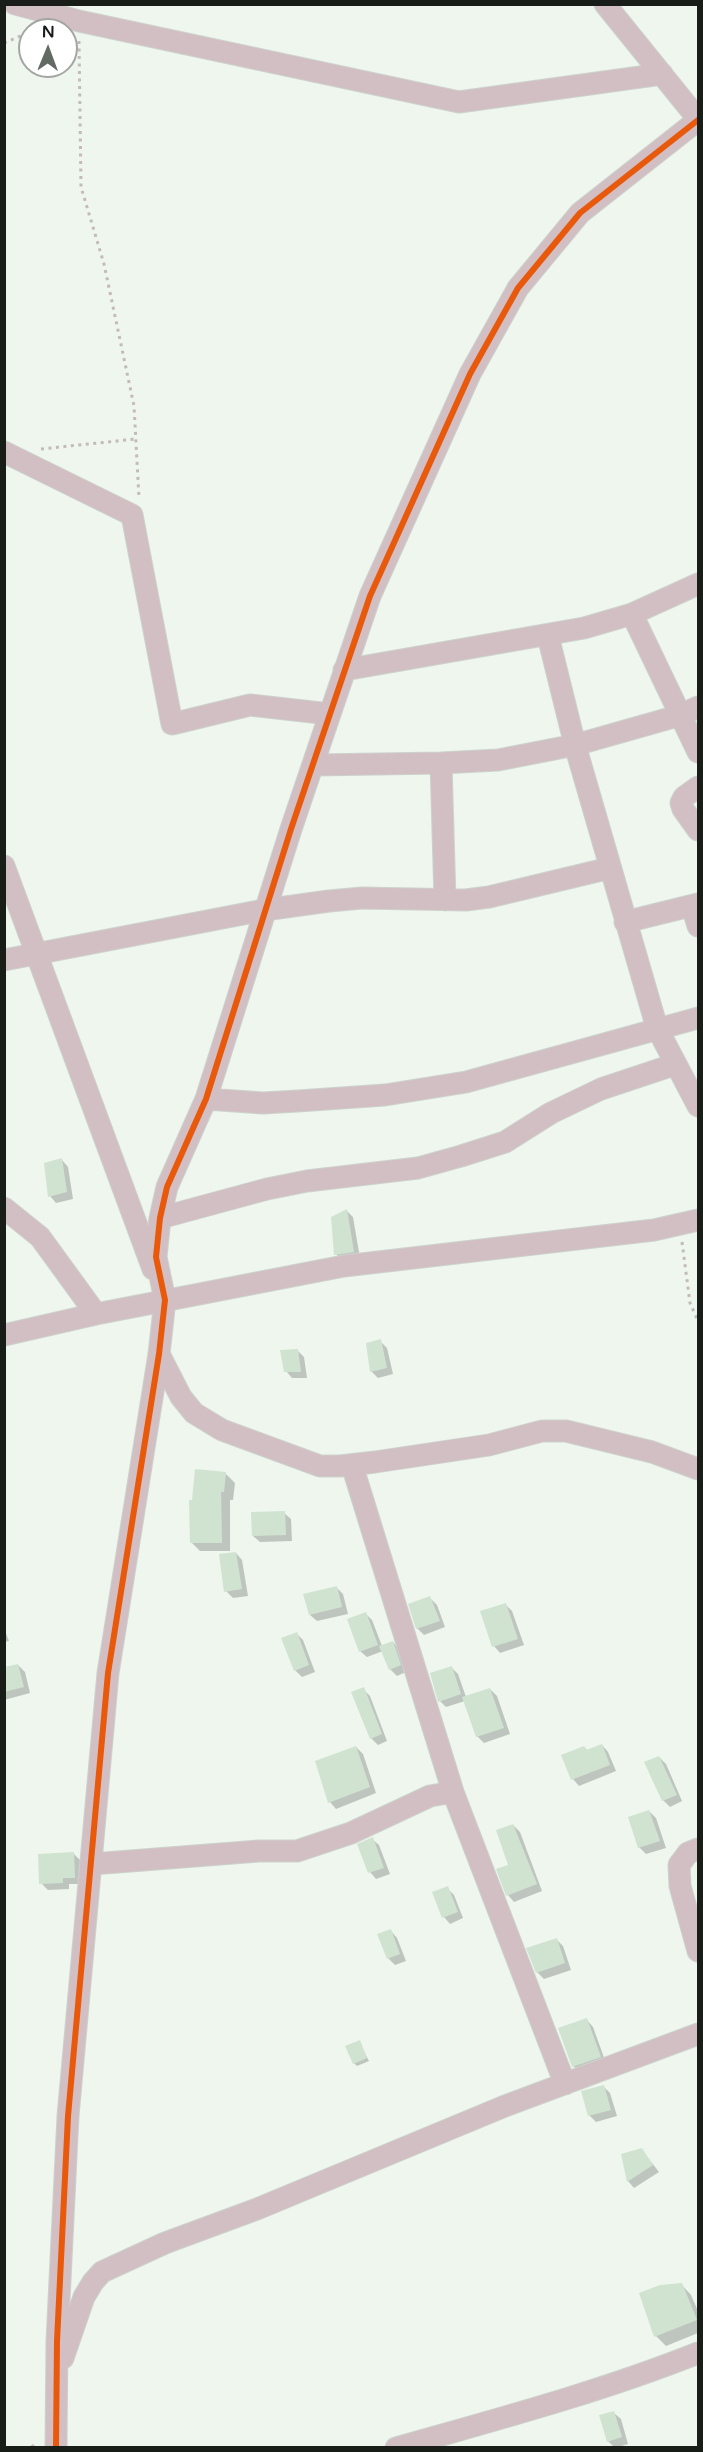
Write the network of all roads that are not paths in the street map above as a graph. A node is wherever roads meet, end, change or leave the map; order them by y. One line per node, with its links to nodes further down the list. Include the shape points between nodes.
1 (15, 4): 3 (street)
2 (606, 4): 4 (street)
3 (80, 13): 4 (street, via 459,102)
4 (662, 74): 5 (street)
5 (699, 120): 10 (street, via 580,213 518,288 471,374 370,596)
6 (6, 452): 12 (street, via 132,515 172,724 250,705)
7 (699, 584): 8 (street)
8 (632, 614): 9 (street); 11 (street)
9 (548, 636): 10 (street); 13 (street)
10 (344, 670): 12 (street)
11 (690, 711): 13 (street); 14 (street)
12 (330, 714): 16 (street)
13 (575, 745): 15 (street, via 498,760); 20 (street)
14 (699, 752)
15 (441, 763): 16 (street); 21 (street)
16 (314, 765): 22 (street)
17 (699, 788): 18 (street, via 681,802)
18 (699, 830)
19 (4, 866): 25 (street)
20 (610, 868): 21 (street, via 489,897); 24 (street)
21 (446, 900): 22 (street, via 362,898)
22 (264, 910): 25 (street); 30 (street)
23 (696, 912): 24 (street)
24 (625, 922): 28 (street)
25 (36, 952): 26 (street); 35 (street)
26 (4, 960)
27 (699, 1018): 28 (street)
28 (657, 1028): 29 (street); 30 (street, via 466,1082 385,1095 263,1103)
29 (676, 1064): 31 (street); 33 (street, via 601,1089 550,1113 505,1142 461,1156 418,1168 277,1187)
30 (206, 1099): 33 (street, via 167,1188)
31 (699, 1106)
32 (4, 1208): 36 (street, via 40,1237)
33 (160, 1218): 35 (street, via 156,1257)
34 (689, 1223): 35 (street, via 344,1266)
35 (165, 1300): 36 (street); 38 (street)
36 (96, 1314): 37 (street)
37 (4, 1335)
38 (159, 1354): 39 (street, via 181,1397 194,1413 222,1430 321,1466); 43 (street, via 108,1673)
39 (352, 1465): 40 (street, via 489,1445 542,1431 566,1431 652,1452); 41 (street)
40 (699, 1469)
41 (453, 1792): 43 (street, via 429,1796 351,1833 297,1851); 46 (street)
42 (699, 1849): 44 (street, via 688,1853 679,1865 680,1886)
43 (92, 1864): 48 (street, via 68,2116)
44 (699, 1951)
45 (699, 2034): 46 (street)
46 (564, 2084): 48 (street, via 165,2243 102,2272 84,2297)
47 (699, 2353): 50 (street, via 567,2400)
48 (57, 2379): 49 (street)
49 (56, 2448)
50 (396, 2448)

